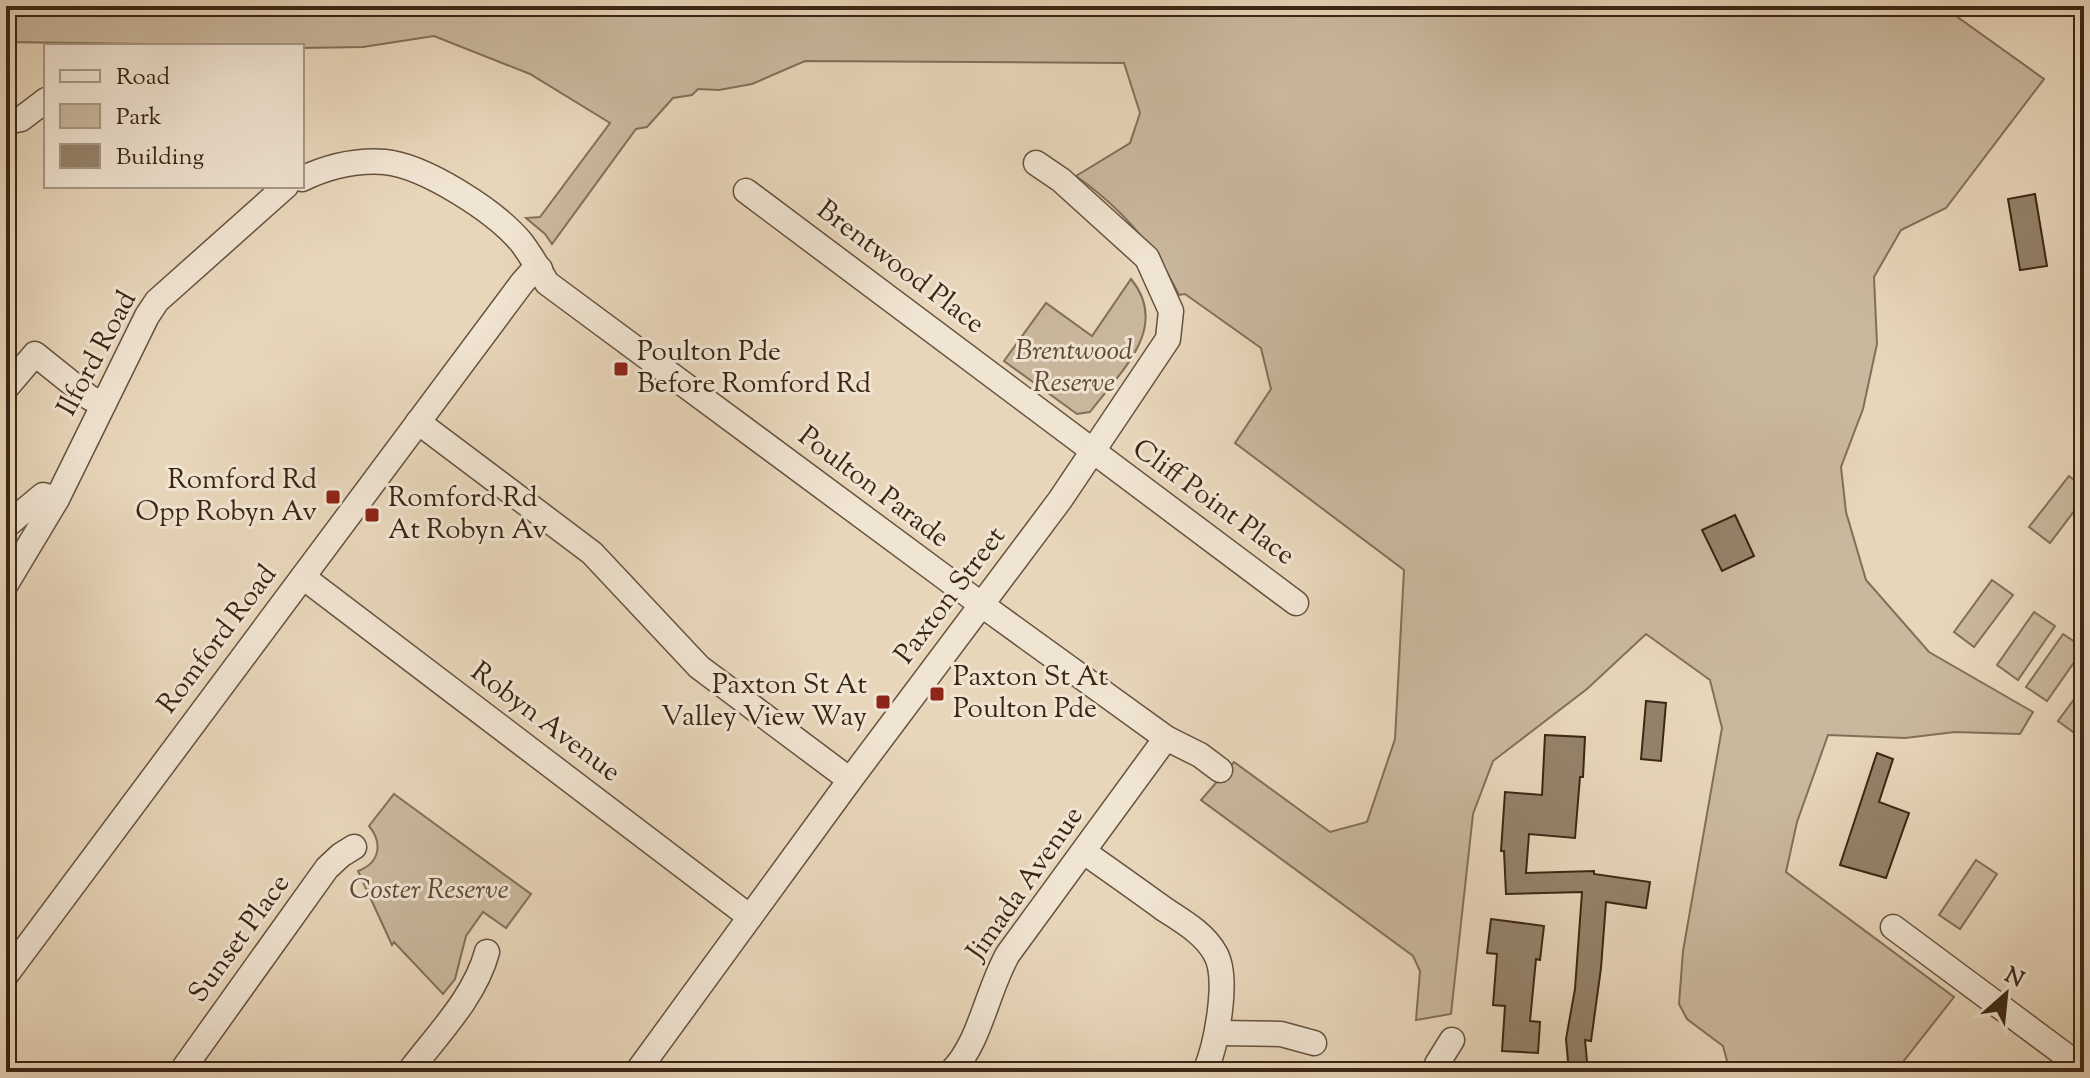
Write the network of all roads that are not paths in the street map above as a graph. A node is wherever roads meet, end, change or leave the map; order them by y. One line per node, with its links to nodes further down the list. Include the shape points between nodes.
1 (44, 102): 2 (street, via 21,119)
2 (6, 122)
3 (1036, 163): 11 (street, Paxton Street, via 1147,258 1171,311 1168,339)
4 (304, 178): 7 (street, via 329,167 386,162 431,176 475,202 520,240)
5 (284, 188): 9 (street, Ilford Road, via 157,301)
6 (746, 191): 11 (street, Brentwood Place)
7 (540, 269): 10 (street, Romford Road, via 522,283); 17 (street, Poulton Parade, via 547,283)
8 (6, 388): 9 (street, via 35,354 90,398)
9 (104, 403): 12 (street, Ilford Road)
10 (418, 422): 14 (street, Romford Road); 20 (street, via 592,553 699,667)
11 (1094, 452): 16 (street, Cliff Point Place); 17 (street, Paxton Street)
12 (57, 499): 13 (street, via 43,495); 15 (street, Ilford Road)
13 (6, 526)
14 (303, 577): 23 (street, Robyn Avenue); 26 (street, Romford Road)
15 (6, 584)
16 (1296, 603)
17 (982, 605): 18 (street, Poulton Parade); 20 (street, Paxton Street)
18 (1166, 738): 19 (street, Poulton Parade); 22 (street, Jimada Avenue)
19 (1220, 770)
20 (850, 780): 23 (street, Paxton Street)
21 (354, 847): 31 (street, Sunset Place, via 327,868)
22 (1084, 852): 27 (street, via 1210,945 1221,966); 34 (street, Jimada Avenue, via 1008,954 968,1051)
23 (750, 917): 33 (street, Paxton Street)
24 (1893, 927): 30 (street)
25 (487, 952): 32 (street, via 472,987)
26 (6, 975)
27 (1218, 1033): 29 (street, via 1281,1034); 35 (street)
28 (1452, 1040): 36 (street)
29 (1314, 1043)
30 (2084, 1069)
31 (181, 1072)
32 (409, 1072)
33 (637, 1072)
34 (951, 1072)
35 (1205, 1072)
36 (1436, 1072)

